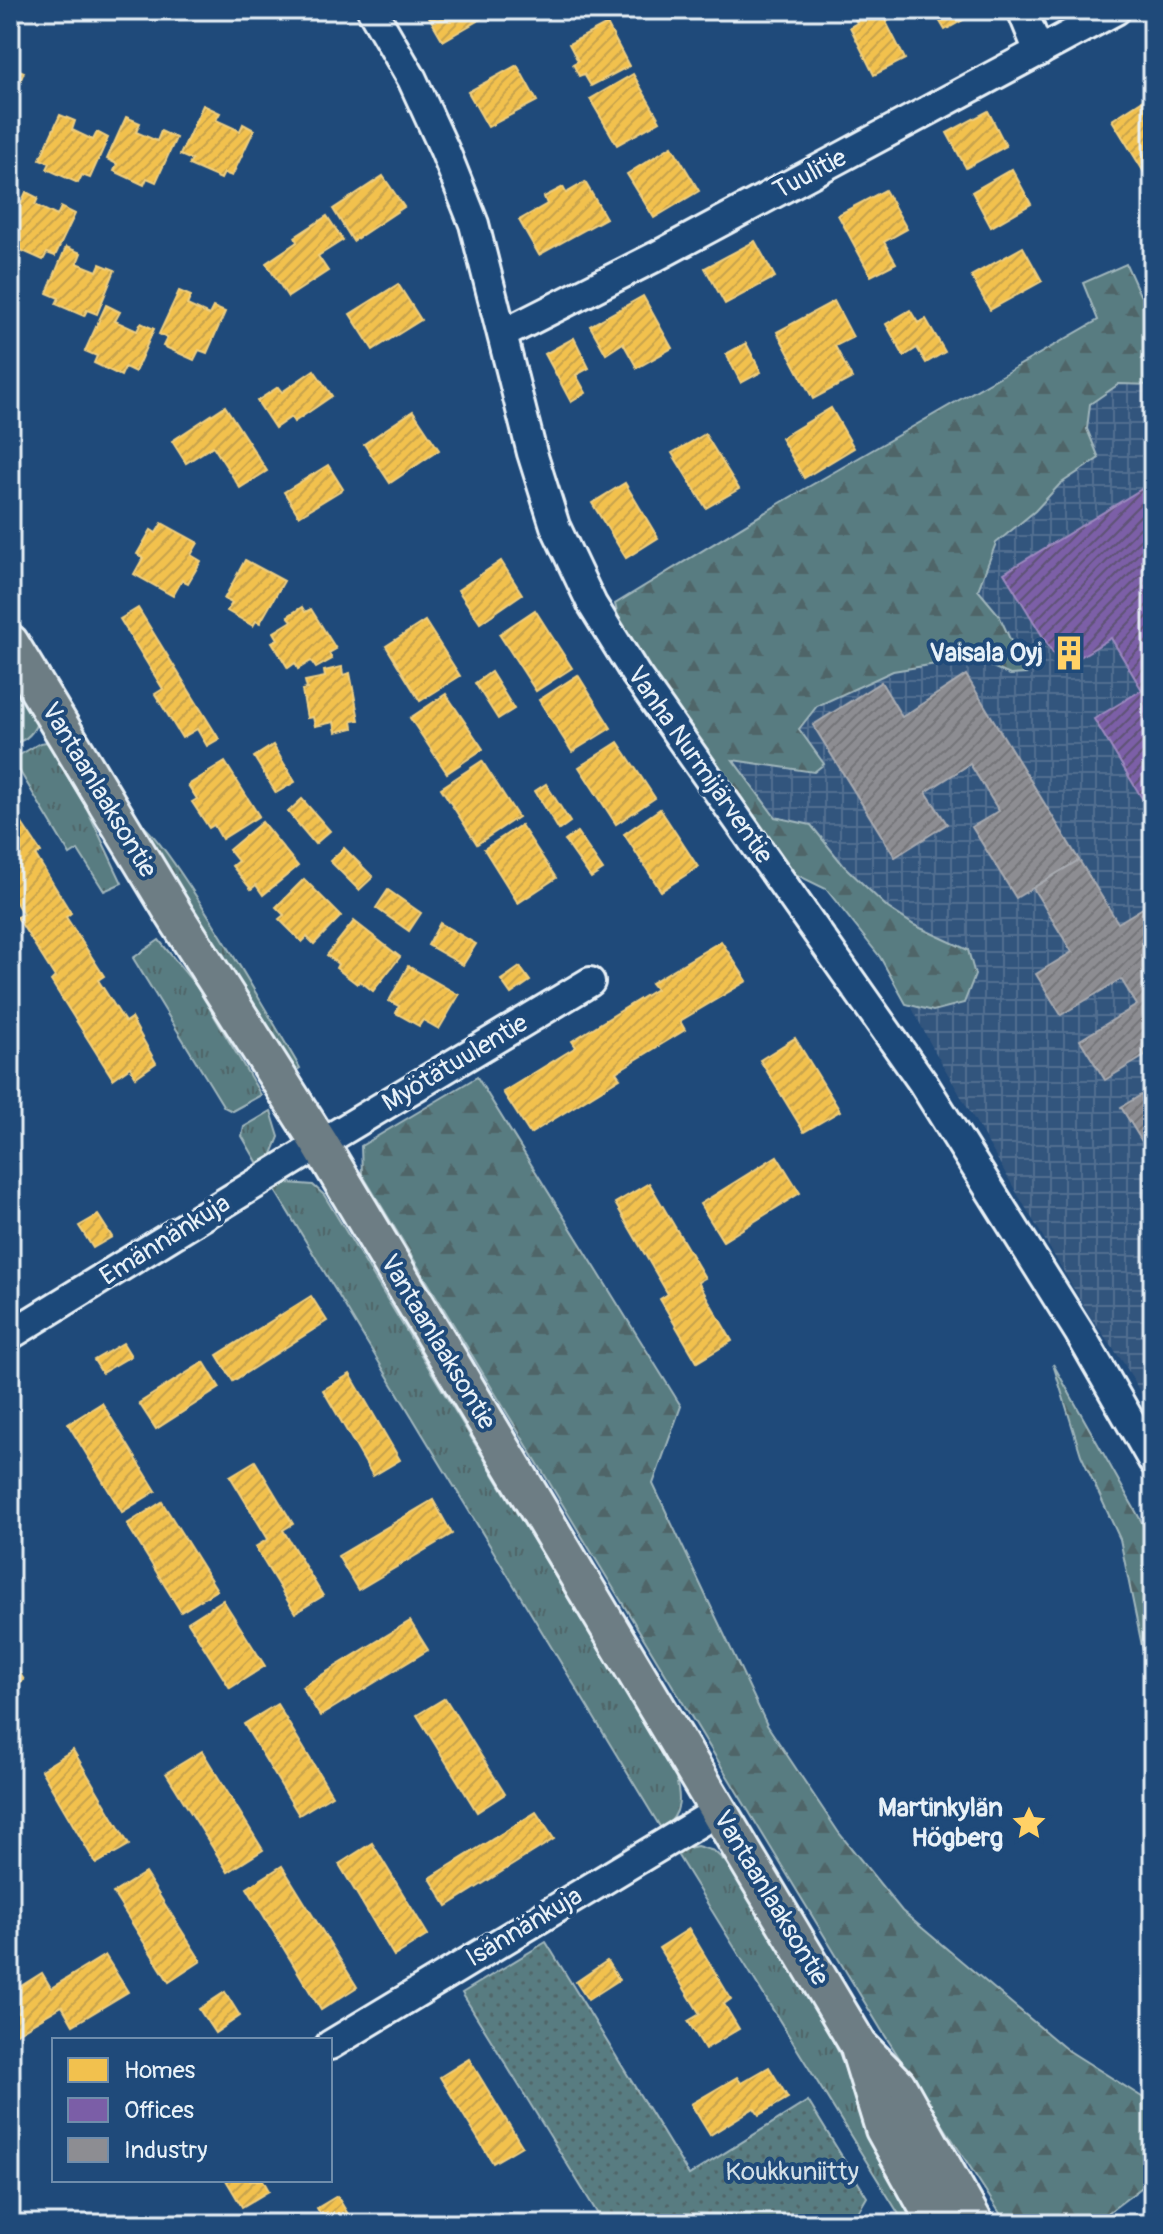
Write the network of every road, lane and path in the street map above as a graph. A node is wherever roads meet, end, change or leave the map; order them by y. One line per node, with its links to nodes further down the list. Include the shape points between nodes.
1 (372, 10): 5 (street, Vanha Nurmijärventie, via 445,151 474,224)
2 (1022, 10): 4 (street)
3 (1116, 10): 4 (street, Tuulitie)
4 (1039, 52): 5 (street, Tuulitie)
5 (503, 334): 10 (street, Vanha Nurmijärventie, via 555,526 592,604 923,1083)
6 (10, 643): 8 (main road, Vantaanlaaksontie)
7 (590, 982): 8 (street, Myötätuulentie)
8 (320, 1144): 9 (street, Emännänkuja); 11 (main road, Vantaanlaaksontie)
9 (10, 1335)
10 (1153, 1461)
11 (718, 1811): 12 (street, Isännänkuja); 13 (main road, Vantaanlaaksontie)
12 (332, 2044)
13 (859, 2046): 14 (main road, Vantaanlaaksontie, via 884,2129); 15 (main road, Vantaanlaaksontie, via 897,2085)
14 (937, 2224)
15 (975, 2224)

